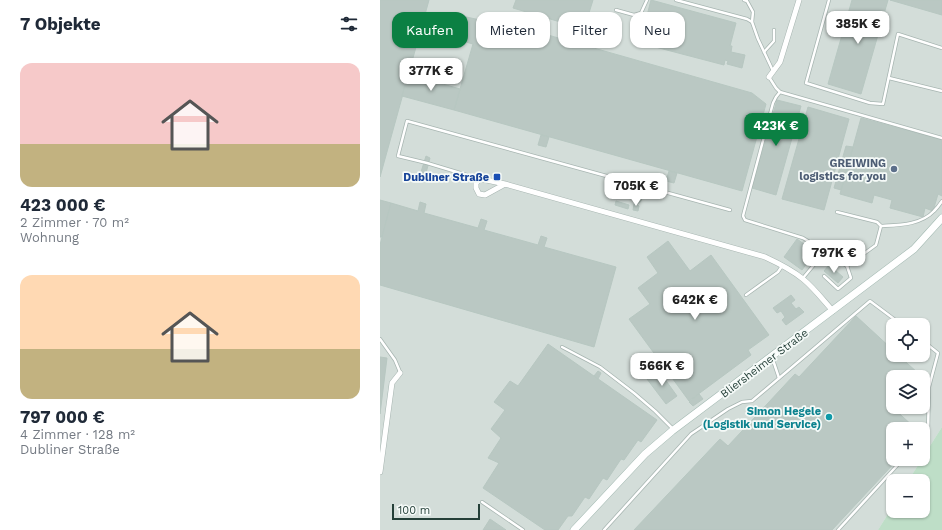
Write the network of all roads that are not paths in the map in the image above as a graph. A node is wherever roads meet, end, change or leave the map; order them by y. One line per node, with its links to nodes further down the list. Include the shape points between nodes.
1 (647, 0): 6 (lane, via 641,13)
2 (676, 0): 7 (lane)
3 (744, 0): 7 (lane, via 753,12)
4 (799, 0): 11 (street, via 780,62)
5 (829, 0): 13 (lane, via 806,83 870,103 883,104)
6 (616, 10)
7 (752, 22): 10 (lane)
8 (774, 30): 10 (lane, via 774,41)
9 (942, 48): 13 (lane, via 898,34)
10 (764, 52): 11 (lane)
11 (773, 71): 12 (street)
12 (769, 77): 15 (lane)
13 (889, 78): 14 (lane)
14 (942, 91)
15 (780, 92): 16 (lane); 24 (lane, via 773,103 743,216 746,220 803,238)
16 (942, 138)
17 (482, 179): 18 (street); 18 (street, via 476,183 477,191 482,195); 20 (lane, via 398,156 407,121)
18 (505, 184): 25 (street, via 765,257)
19 (942, 201): 23 (lane, via 929,216 918,221)
20 (730, 210)
21 (837, 212): 23 (lane, via 877,222)
22 (942, 218): 30 (street, Bliersheimer Straße, via 914,249)
23 (881, 226): 26 (lane, via 876,245)
24 (825, 257): 26 (lane, via 830,256); 28 (lane, via 818,260)
25 (782, 266): 28 (street); 29 (lane, via 778,272)
26 (847, 266): 27 (lane, via 851,278 838,289)
27 (824, 276)
28 (802, 278): 30 (street)
29 (746, 295)
30 (833, 311): 35 (street, Bliersheimer Straße)
31 (893, 318): 37 (lane, via 870,301)
32 (380, 339): 36 (lane, via 395,360)
33 (930, 346): 38 (lane, via 938,352 929,387)
34 (562, 347): 39 (lane, via 600,367 655,411)
35 (772, 356): 37 (lane); 39 (street, Bliersheimer Straße)
36 (400, 373): 41 (street, via 392,383)
37 (779, 378): 45 (lane, via 752,401 728,408 691,434)
38 (928, 422)
39 (674, 430): 44 (street, Bliersheimer Straße, via 645,454)
40 (897, 466): 46 (lane)
41 (380, 472)
42 (482, 502): 43 (lane)
43 (523, 530)
44 (574, 530)
45 (604, 530)
46 (838, 530)

